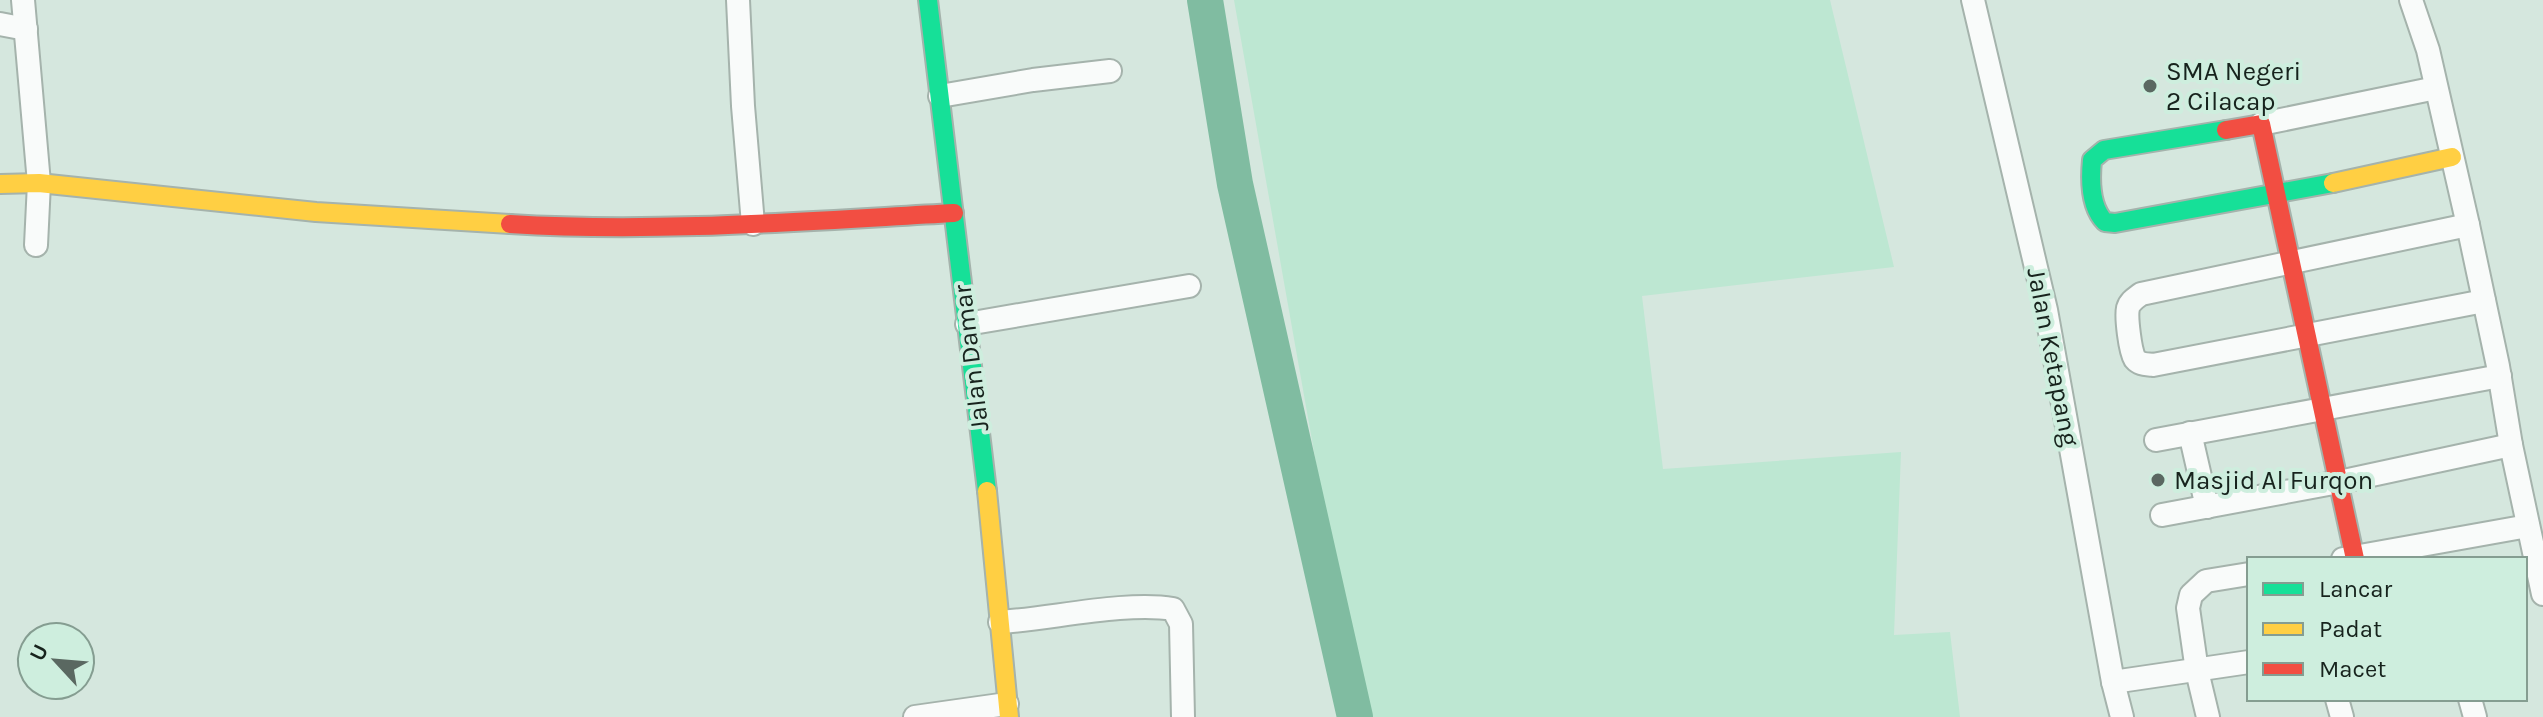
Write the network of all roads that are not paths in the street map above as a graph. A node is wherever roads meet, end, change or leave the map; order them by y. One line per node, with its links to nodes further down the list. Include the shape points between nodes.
1 (23, 0): 7 (street)
2 (738, 0): 17 (street)
3 (928, 0): 10 (street, Jalan Damar)
4 (1973, 0): 41 (street, Jalan Ketapang, via 2046,310)
5 (2411, 0): 9 (street)
6 (0, 24): 7 (street)
7 (26, 29): 13 (street)
8 (1110, 71): 10 (street)
9 (2436, 88): 11 (street); 12 (street)
10 (940, 96): 16 (street, Jalan Damar)
11 (2261, 124): 15 (street); 15 (street, via 2104,150 2090,168 2094,203 2102,220 2115,223)
12 (2452, 157): 15 (street); 18 (street)
13 (39, 183): 14 (street); 17 (street, via 316,212 555,227); 19 (street)
14 (0, 184)
15 (2277, 195): 20 (street)
16 (954, 213): 17 (street); 23 (street, Jalan Damar)
17 (753, 224)
18 (2468, 225): 20 (street); 22 (street)
19 (36, 245)
20 (2291, 264): 24 (street); 24 (street, via 2141,294 2129,306 2127,318 2134,358 2153,365)
21 (1189, 286): 23 (street)
22 (2484, 301): 24 (street); 25 (street)
23 (967, 324): 38 (street, Jalan Damar)
24 (2307, 336): 26 (street)
25 (2500, 376): 26 (street); 29 (street)
26 (2323, 409): 27 (street); 30 (street)
27 (2190, 433): 28 (street); 31 (street)
28 (2156, 440)
29 (2511, 445): 30 (street); 33 (street)
30 (2339, 482): 31 (street); 34 (street)
31 (2207, 507): 32 (street)
32 (2162, 515)
33 (2528, 526): 35 (street); 37 (street)
34 (2351, 557)
35 (2357, 557)
36 (2247, 574): 40 (street, via 2206,581 2191,595 2188,608)
37 (2543, 597)
38 (1000, 622): 42 (street, Jalan Damar); 44 (street, via 1173,609 1181,624)
39 (2247, 662): 40 (street)
40 (2197, 671): 41 (street); 46 (street)
41 (2113, 682): 45 (street, Jalan Ketapang)
42 (1008, 711): 43 (street)
43 (915, 717)
44 (1183, 717)
45 (2122, 717)
46 (2208, 717)

